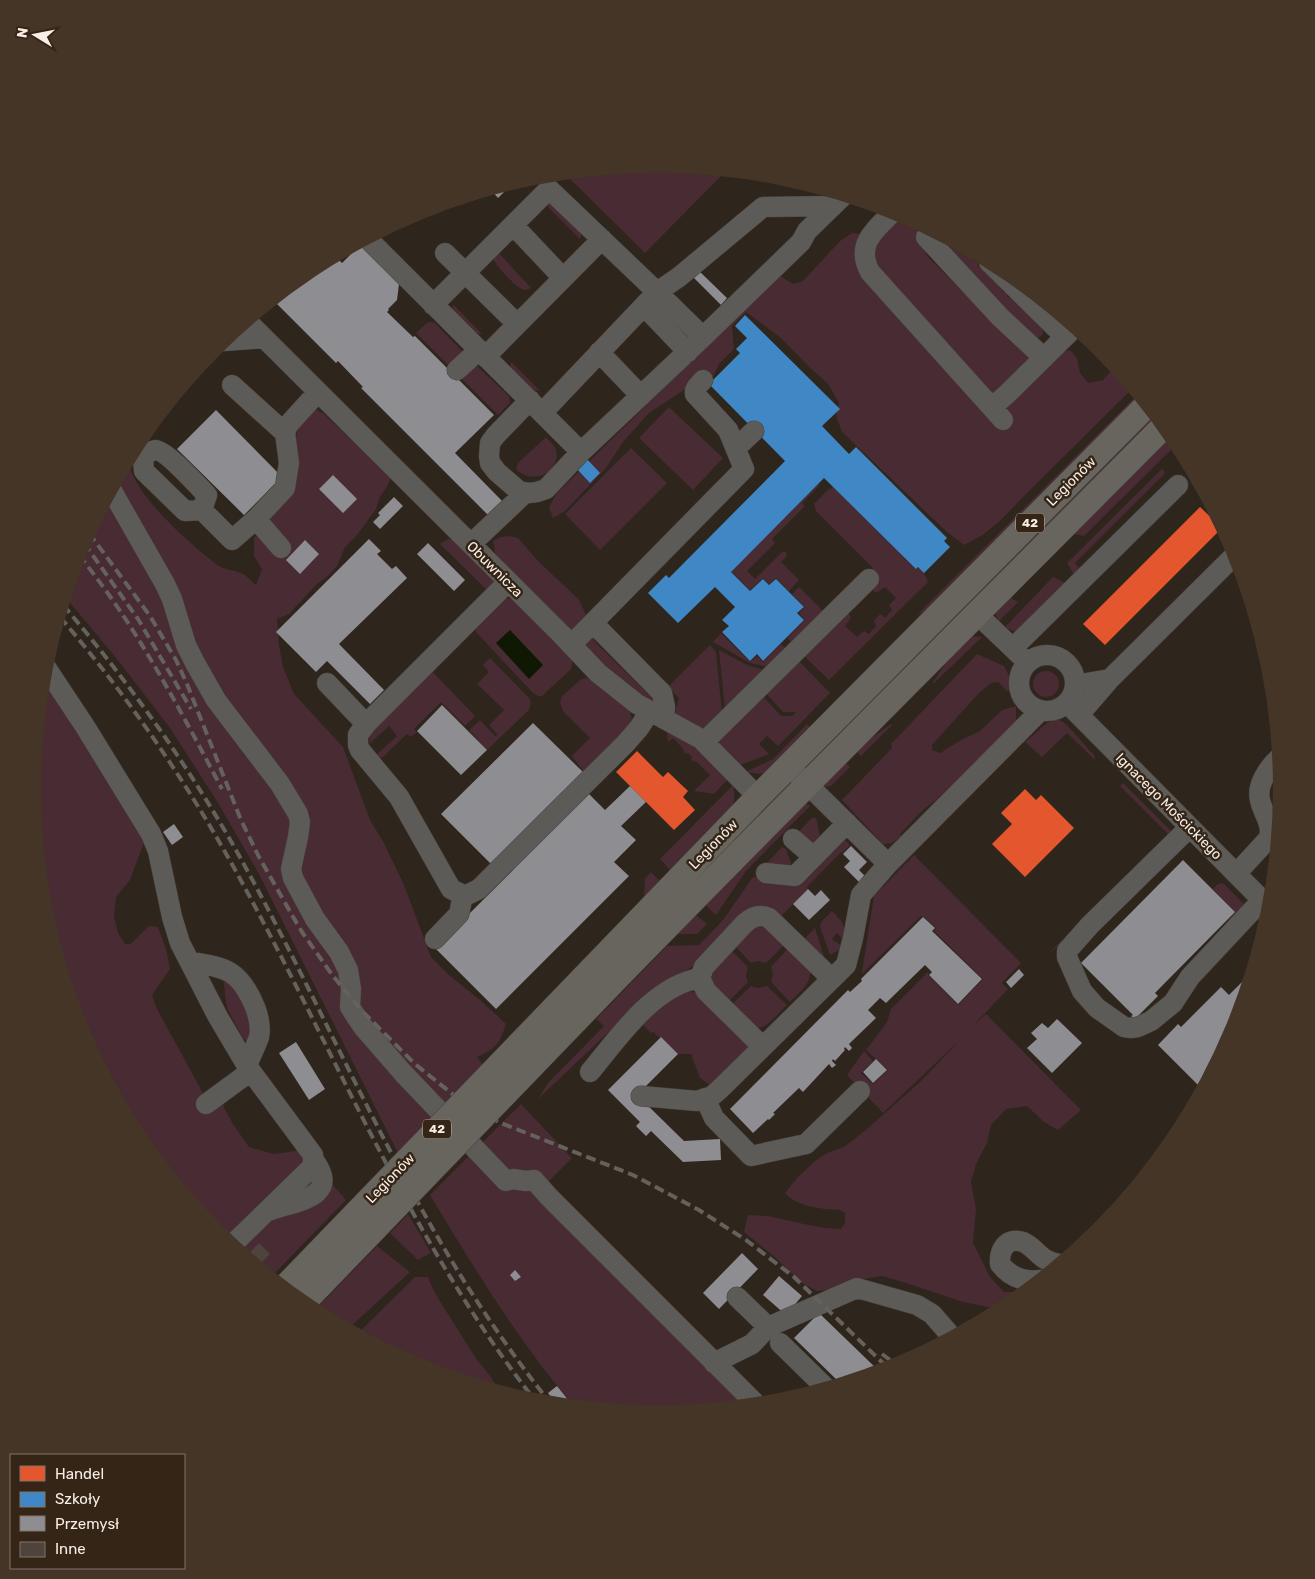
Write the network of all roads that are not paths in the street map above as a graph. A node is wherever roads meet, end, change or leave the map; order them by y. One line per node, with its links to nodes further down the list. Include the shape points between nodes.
1 (838, 201): 10 (street, via 763,207); 17 (street)
2 (887, 218): 22 (street, via 867,241 865,254 870,272 997,414 1006,396)
3 (513, 225): 5 (street, via 549,189); 8 (street); 9 (street)
4 (927, 236): 22 (street, via 1000,317)
5 (602, 239): 9 (street); 10 (street)
6 (373, 244): 11 (street)
7 (445, 253): 8 (street)
8 (465, 273): 11 (street); 13 (street)
9 (563, 278): 13 (street)
10 (650, 299): 17 (street); 19 (street); 20 (street)
11 (433, 305): 21 (street)
12 (1050, 315): 15 (street)
13 (517, 324): 21 (street)
14 (252, 326): 16 (street, Obuwnicza)
15 (1070, 332): 22 (street)
16 (264, 338): 18 (street); 26 (street, Obuwnicza)
17 (704, 338): 20 (street)
18 (236, 340)
19 (599, 352): 27 (street); 28 (street)
20 (688, 352): 27 (street)
21 (482, 353): 23 (street); 28 (street)
22 (1044, 358)
23 (457, 370)
24 (703, 380): 44 (street, via 696,387 695,394 741,433 744,469)
25 (232, 384): 31 (street)
26 (318, 392): 31 (street, via 288,425); 38 (street, Obuwnicza)
27 (641, 396): 32 (street)
28 (536, 407): 32 (street); 34 (street, via 496,435 490,443 490,463 512,486)
29 (1142, 410): 57 (main road, Legionów / 42)
30 (1159, 431): 43 (main road, Legionów / 42)
31 (285, 433): 37 (street, via 290,464 285,488)
32 (581, 452): 34 (street, via 546,489)
33 (1178, 485): 46 (street)
34 (525, 493): 38 (street)
35 (115, 497): 91 (street, via 165,584 194,663 216,700 280,784 298,814 300,822 293,878 348,970 350,1007 355,1015 403,1073 506,1181 534,1180)
36 (202, 510): 37 (street, via 232,540)
37 (256, 519): 39 (street)
38 (471, 544): 42 (street, Obuwnicza)
39 (281, 548)
40 (1229, 560): 49 (street)
41 (869, 579): 55 (street)
42 (508, 582): 45 (street, Obuwnicza); 54 (street)
43 (977, 614): 46 (street); 58 (main road, Legionów / 42)
44 (593, 623): 45 (street); 53 (street, via 662,693 665,707)
45 (571, 645): 53 (street, Obuwnicza, via 598,673 637,704)
46 (1013, 648): 47 (street)
47 (1028, 662): 51 (street, via 1051,655 1066,662 1075,677); 52 (street, via 1019,682 1020,692 1025,702)
48 (52, 676): 73 (street, via 151,834 158,851 172,917)
49 (1110, 679): 51 (street); 51 (street)
50 (327, 683): 54 (street)
51 (1074, 701): 52 (street, via 1055,711); 61 (street, Ignacego Mościckiego)
52 (1040, 711): 66 (street)
53 (657, 715): 55 (street, Obuwnicza); 69 (street, via 639,728 479,889)
54 (366, 724): 69 (street, via 358,735 360,750 400,798 451,889)
55 (704, 742): 59 (street, Obuwnicza)
56 (1273, 764): 63 (street, via 1268,768 1259,798 1268,819)
57 (789, 766): 58 (street); 59 (main road, Legionów / 42)
58 (807, 784): 60 (street); 87 (main road, Legionów / 42, bridge)
59 (758, 797): 86 (main road, Legionów / 42, bridge)
60 (847, 824): 65 (street); 66 (street)
61 (1190, 827): 68 (street, Ignacego Mościckiego); 71 (street, via 1067,951 1082,991 1097,1008 1124,1027 1138,1027 1151,1021 1173,1003 1190,977)
62 (793, 839): 65 (street)
63 (1271, 842)
64 (1270, 845): 68 (street)
65 (814, 857): 67 (street, via 795,876)
66 (888, 864): 75 (street, via 860,895 849,957 846,965)
67 (766, 873)
68 (1236, 874): 70 (street, Ignacego Mościckiego)
69 (462, 895): 72 (street, via 459,914)
70 (1263, 901)
71 (1262, 907)
72 (435, 940)
73 (190, 962): 77 (street); 77 (street, via 229,971 238,977 250,994 258,1015 259,1036)
74 (700, 978): 75 (street, via 709,960 750,918 761,915 773,921); 76 (street, via 706,992); 78 (street, via 668,990 634,1019)
75 (832, 979): 76 (street)
76 (763, 1047): 81 (street, via 719,1090)
77 (249, 1068): 82 (street); 83 (street, via 314,1160 313,1166)
78 (590, 1072)
79 (860, 1090): 81 (street, via 806,1144 751,1156 714,1118)
80 (641, 1096): 81 (street, via 698,1101)
81 (705, 1098)
82 (206, 1104)
83 (237, 1240)
84 (1053, 1262): 85 (street, via 1022,1242 1006,1244 1001,1250 1000,1264 1022,1280)
85 (1030, 1280)
86 (289, 1283)
87 (309, 1297)
88 (737, 1297): 90 (street)
89 (948, 1332): 90 (street, via 932,1314 917,1304 857,1288)
90 (774, 1335): 91 (street); 92 (street)
91 (714, 1363): 93 (street)
92 (822, 1384)
93 (750, 1398)

